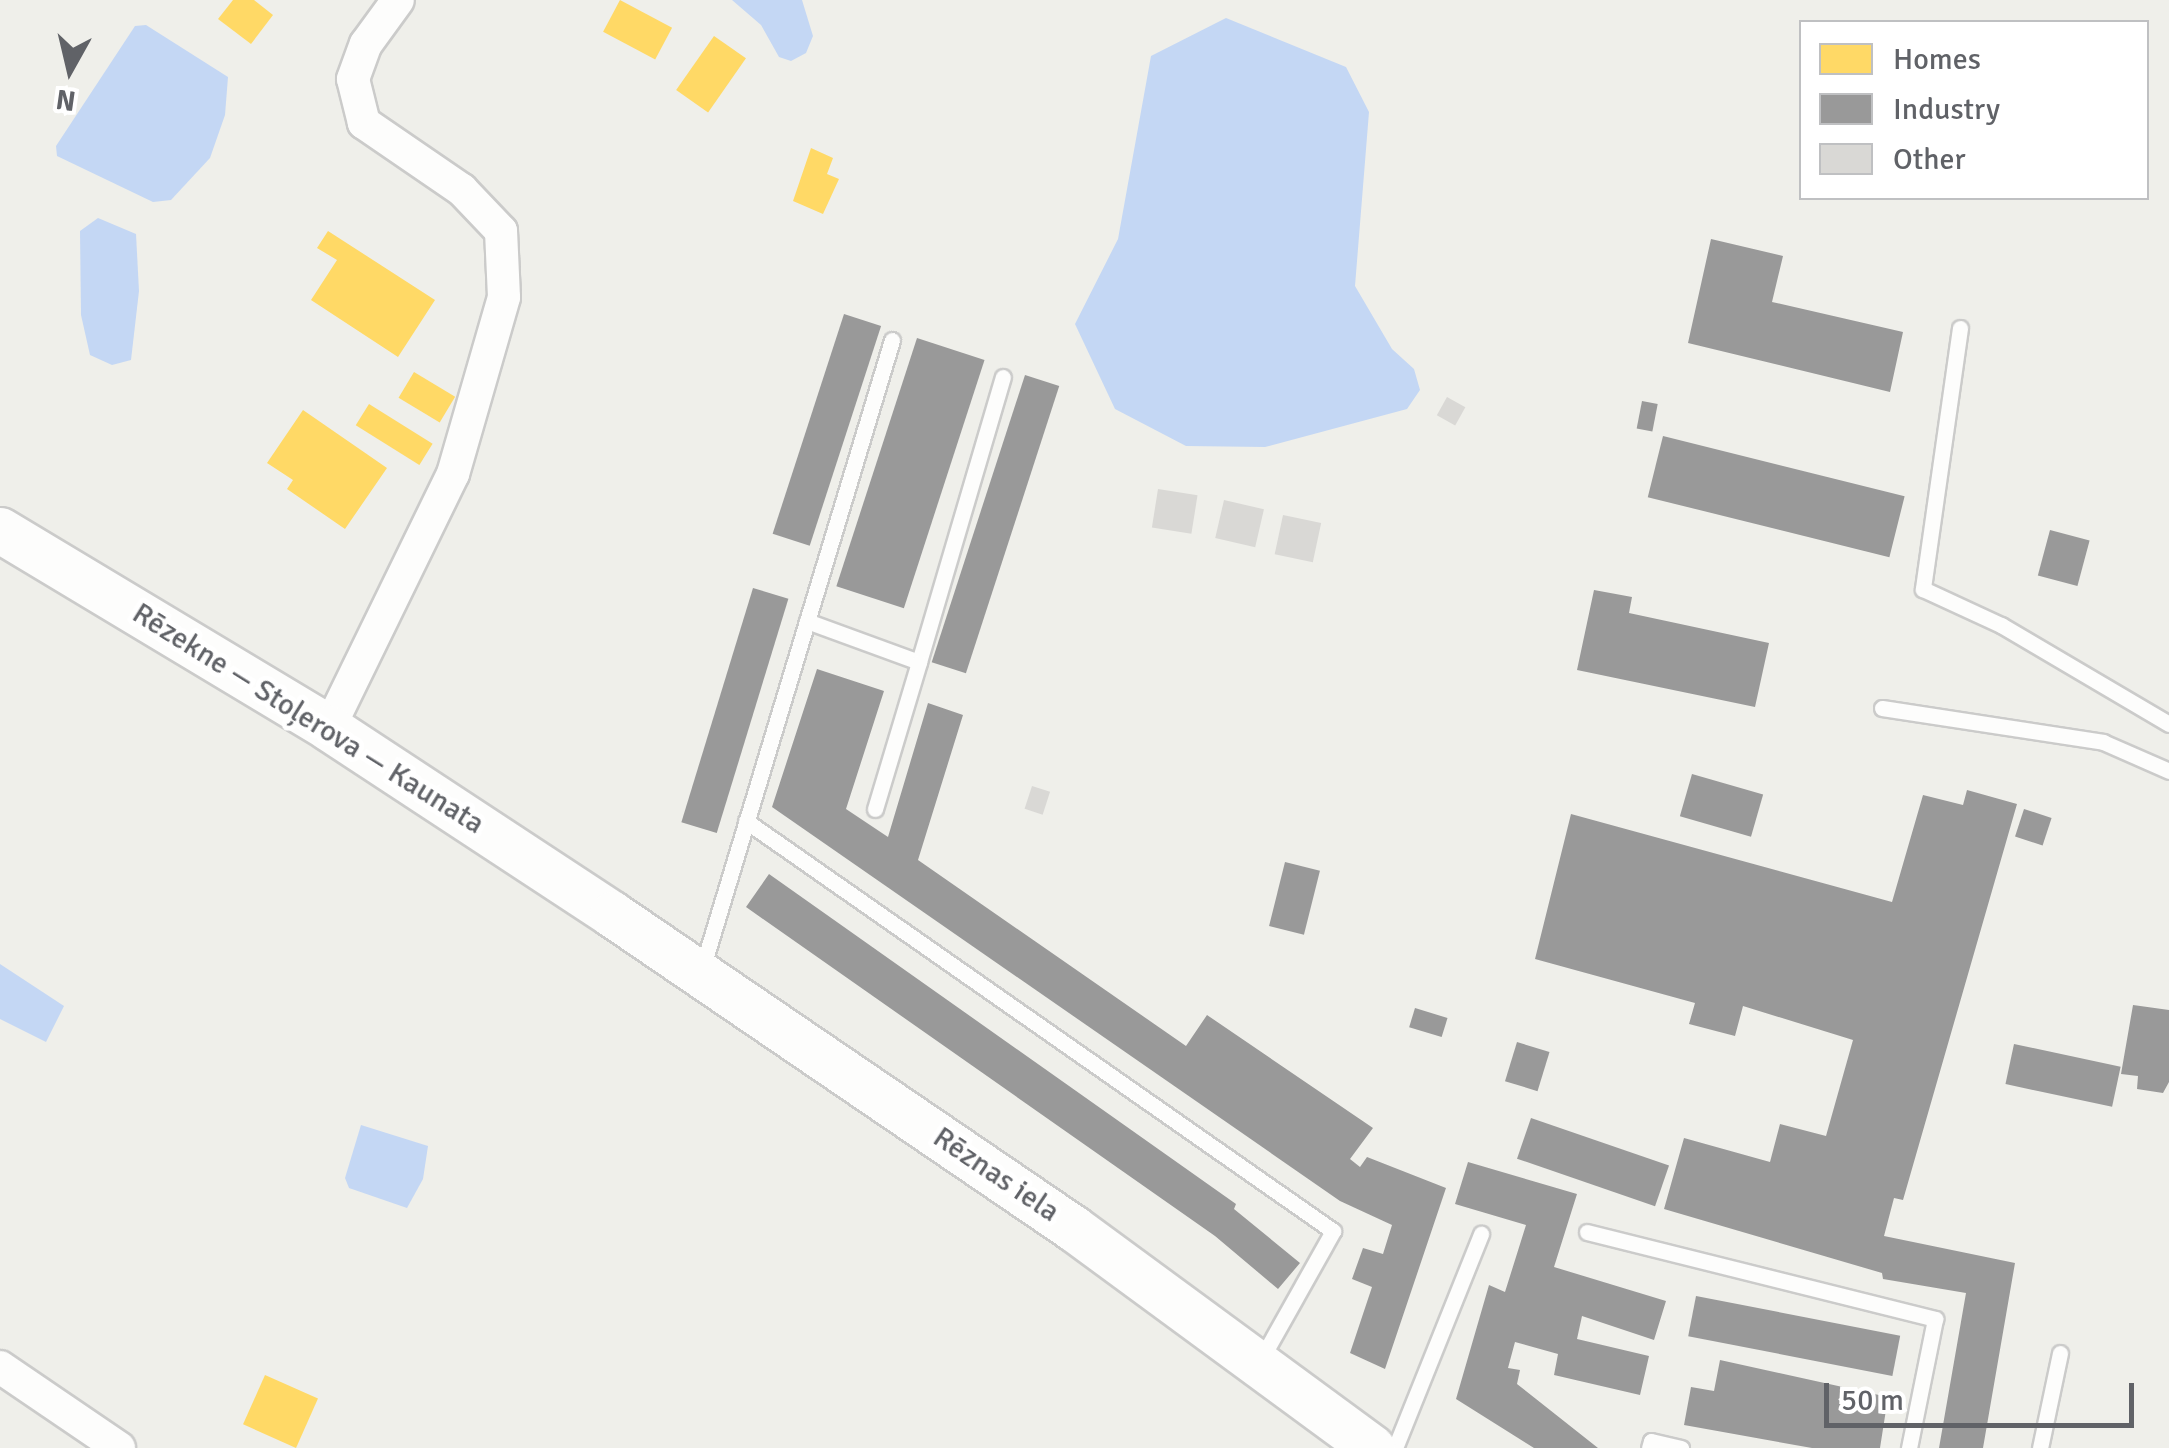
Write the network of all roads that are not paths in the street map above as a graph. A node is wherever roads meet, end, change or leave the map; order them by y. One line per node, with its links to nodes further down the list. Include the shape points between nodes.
1 (398, 0): 10 (street, via 366,44 352,79 364,123 462,190 501,231 504,297 452,474)
2 (1960, 328): 9 (lane, via 1923,590 2002,625)
3 (892, 340): 6 (lane)
4 (1003, 377): 7 (lane)
5 (0, 530): 10 (main road, Rēzekne — Stoļerova — Kaunata)
6 (807, 621): 7 (lane); 13 (lane)
7 (918, 662): 12 (lane)
8 (1882, 708): 11 (lane, via 2103,742)
9 (2169, 724)
10 (329, 728): 14 (main road, Rēzekne — Stoļerova — Kaunata)
11 (2169, 771)
12 (874, 809)
13 (746, 821): 15 (lane); 19 (lane, via 1333,1232)
14 (612, 914): 15 (main road, Rēznas iela)
15 (700, 973): 19 (main road, Rēznas iela)
16 (1587, 1232): 26 (lane, via 1935,1319)
17 (1481, 1234): 23 (lane)
18 (2060, 1353): 27 (lane)
19 (1258, 1364): 22 (main road, Rēznas iela)
20 (0, 1367): 21 (street)
21 (119, 1448)
22 (1372, 1448)
23 (1395, 1448)
24 (1649, 1448): 25 (lane, via 1651,1442)
25 (1682, 1448)
26 (1910, 1448)
27 (2040, 1448)

